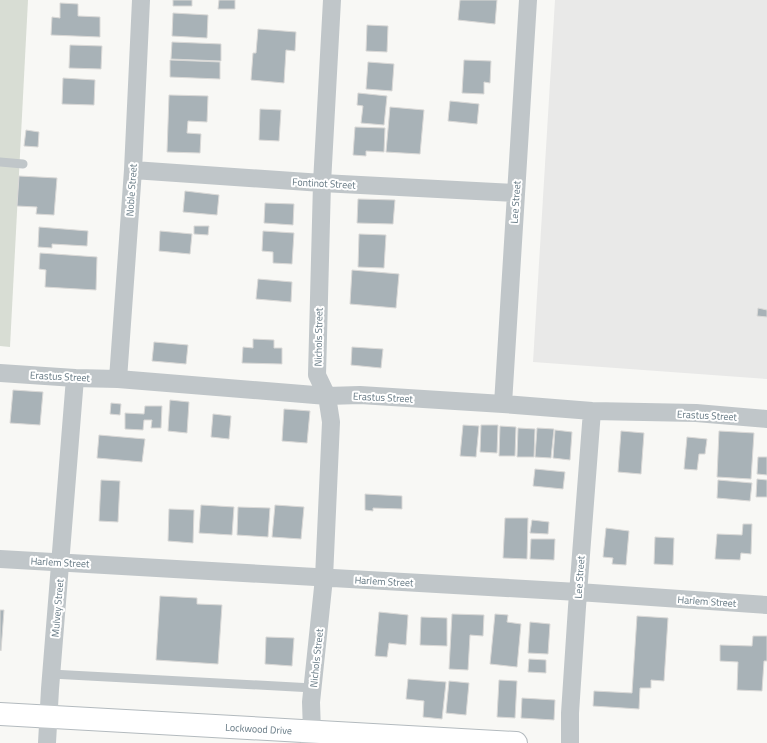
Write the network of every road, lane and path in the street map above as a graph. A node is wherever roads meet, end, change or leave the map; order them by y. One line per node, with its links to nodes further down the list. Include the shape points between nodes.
1 (141, 0): 6 (street, Noble Street)
2 (332, 0): 7 (street, Nichols Street)
3 (528, 0): 8 (street, Lee Street)
4 (0, 162): 5 (lane)
5 (23, 164)
6 (133, 170): 7 (street, Fontinot Street); 11 (street, Noble Street)
7 (322, 183): 8 (street, Fontinot Street); 12 (street, Nichols Street, via 317,374)
8 (516, 193): 13 (street, Lee Street)
9 (0, 373): 10 (street, Erastus Street)
10 (75, 378): 11 (street, Erastus Street); 17 (street, Mulvey Street)
11 (118, 379): 12 (street, Erastus Street)
12 (327, 396): 13 (street, Erastus Street, via 360,395); 18 (street, Nichols Street, via 331,422)
13 (503, 404): 14 (street, Erastus Street)
14 (592, 411): 15 (street, Erastus Street, via 696,413); 19 (street, Lee Street)
15 (767, 419)
16 (0, 559): 17 (street, Harlem Street)
17 (60, 562): 18 (street, Harlem Street); 21 (street, Mulvey Street)
18 (324, 578): 19 (street, Harlem Street); 22 (street, Nichols Street)
19 (578, 592): 20 (street, Harlem Street); 28 (street, Lee Street)
20 (767, 605)
21 (51, 674): 22 (lane); 24 (street, Mulvey Street)
22 (313, 688): 25 (street, Nichols Street)
23 (0, 714): 24 (main road, Lockwood Drive)
24 (48, 717): 25 (main road, Lockwood Drive); 26 (street, Mulvey Street)
25 (311, 737): 27 (main road, Lockwood Drive)
26 (47, 743)
27 (516, 743)
28 (570, 743)

